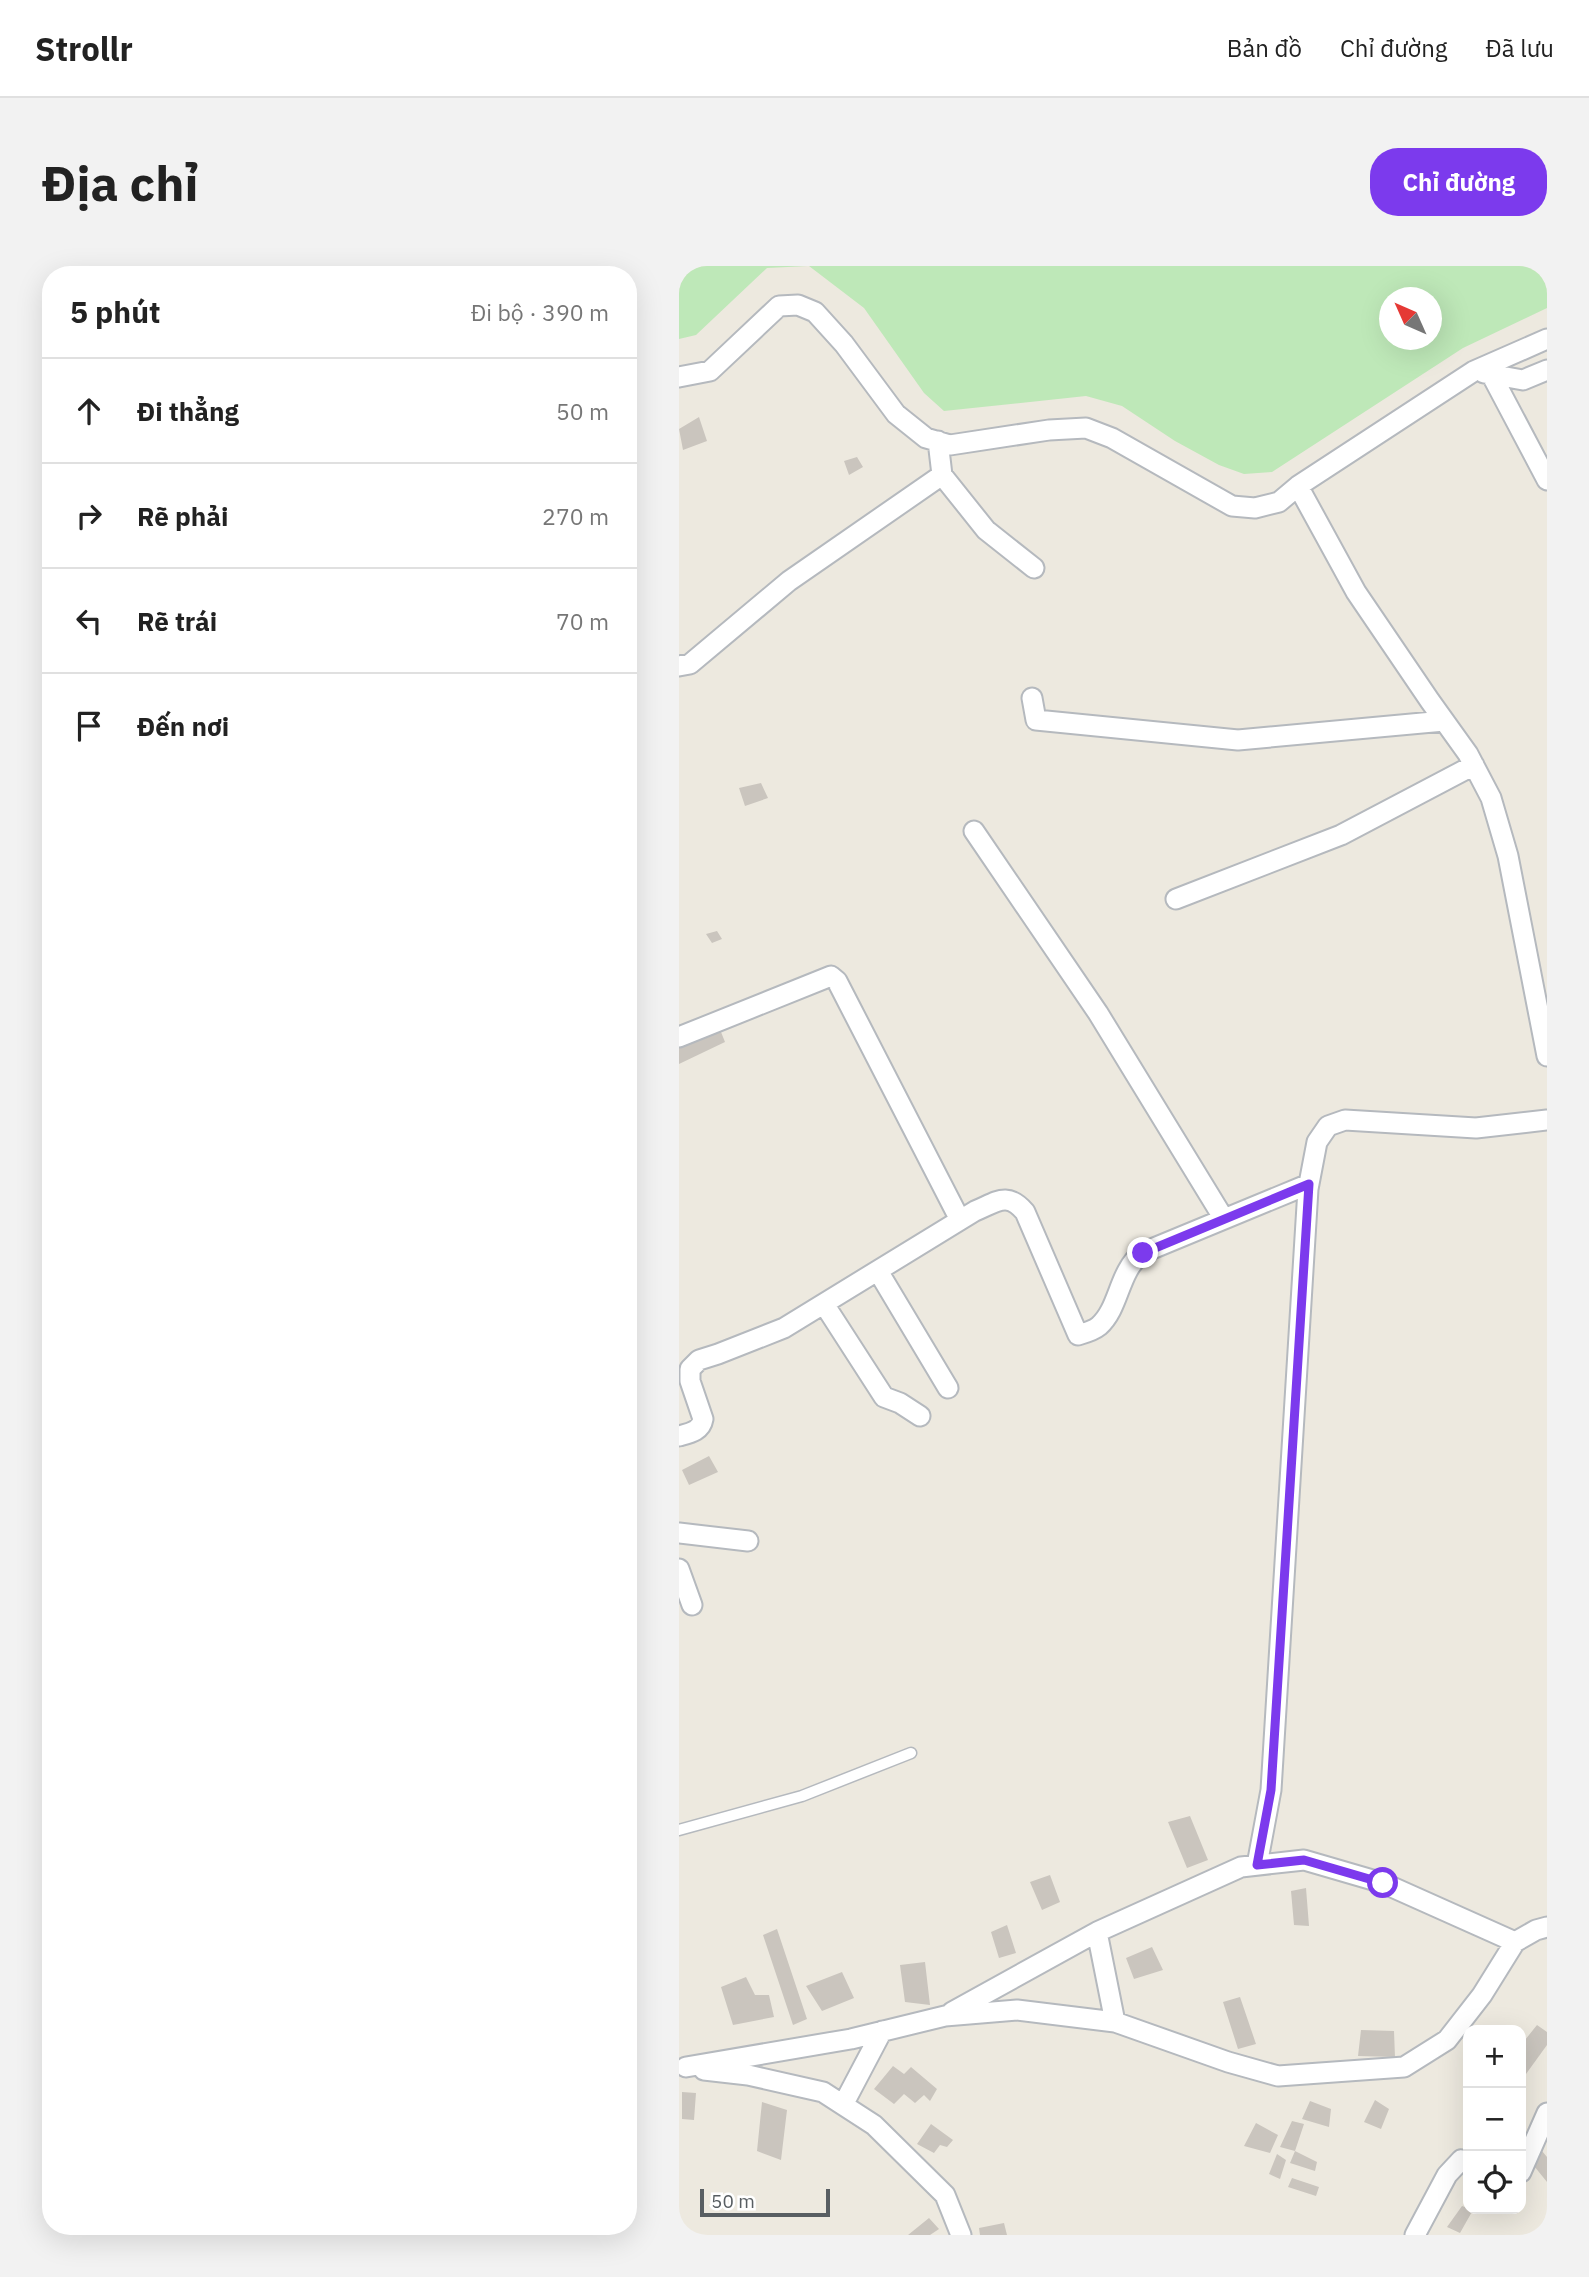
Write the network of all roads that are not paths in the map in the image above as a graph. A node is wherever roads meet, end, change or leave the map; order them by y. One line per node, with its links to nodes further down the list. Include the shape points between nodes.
1 (1547, 339): 3 (street)
2 (1547, 370): 3 (street, via 1523,380)
3 (1482, 372): 7 (street); 8 (street)
4 (679, 377): 5 (street, via 710,371 779,306 798,305 815,312 837,336 897,414 926,438)
5 (937, 441): 6 (street); 8 (street, via 950,445 1087,428 1232,506 1255,508 1279,502)
6 (942, 475): 9 (street, via 986,530); 10 (street, via 789,581 689,664)
7 (1547, 480)
8 (1298, 486): 12 (street, via 1356,592)
9 (1034, 568)
10 (679, 666)
11 (1032, 698): 12 (street, via 1036,720 1238,740)
12 (1444, 721): 13 (street)
13 (1474, 765): 15 (street, via 1341,835); 17 (street, via 1491,798 1509,856)
14 (974, 831): 20 (street, via 1098,1013)
15 (1176, 899)
16 (679, 1037): 21 (street, via 831,976)
17 (1547, 1055)
18 (1547, 1120): 19 (street, via 1476,1128 1345,1120 1328,1126 1317,1142)
19 (1309, 1184): 20 (street); 33 (street, via 1271,1790)
20 (1224, 1219): 21 (street, via 1132,1261 1106,1319 1078,1335 1025,1212 1016,1201 1004,1199)
21 (960, 1220): 22 (street)
22 (878, 1271): 23 (street); 24 (street)
23 (824, 1304): 25 (street, via 884,1397); 26 (street, via 784,1328 699,1360 690,1369 690,1381 702,1424)
24 (948, 1388)
25 (920, 1416)
26 (679, 1436)
27 (679, 1533): 28 (street)
28 (748, 1541)
29 (679, 1569): 30 (street)
30 (692, 1605)
31 (912, 1753): 32 (lane, via 802,1796)
32 (679, 1830)
33 (1257, 1865): 35 (street, via 1241,1867); 36 (street, via 1304,1860 1383,1883)
34 (1547, 1927): 36 (street)
35 (1097, 1932): 37 (street); 38 (street)
36 (1515, 1942): 38 (street, via 1447,2040 1404,2067 1278,2076)
37 (945, 2016): 38 (street, via 1017,2010); 39 (street)
38 (1115, 2022)
39 (882, 2031): 40 (street); 41 (street)
40 (682, 2067): 41 (street, via 748,2075 823,2092)
41 (843, 2105): 45 (street, via 874,2125 945,2195)
42 (1547, 2113): 44 (street)
43 (1463, 2161): 46 (street, via 1447,2175)
44 (1526, 2161)
45 (961, 2235)
46 (1415, 2235)

